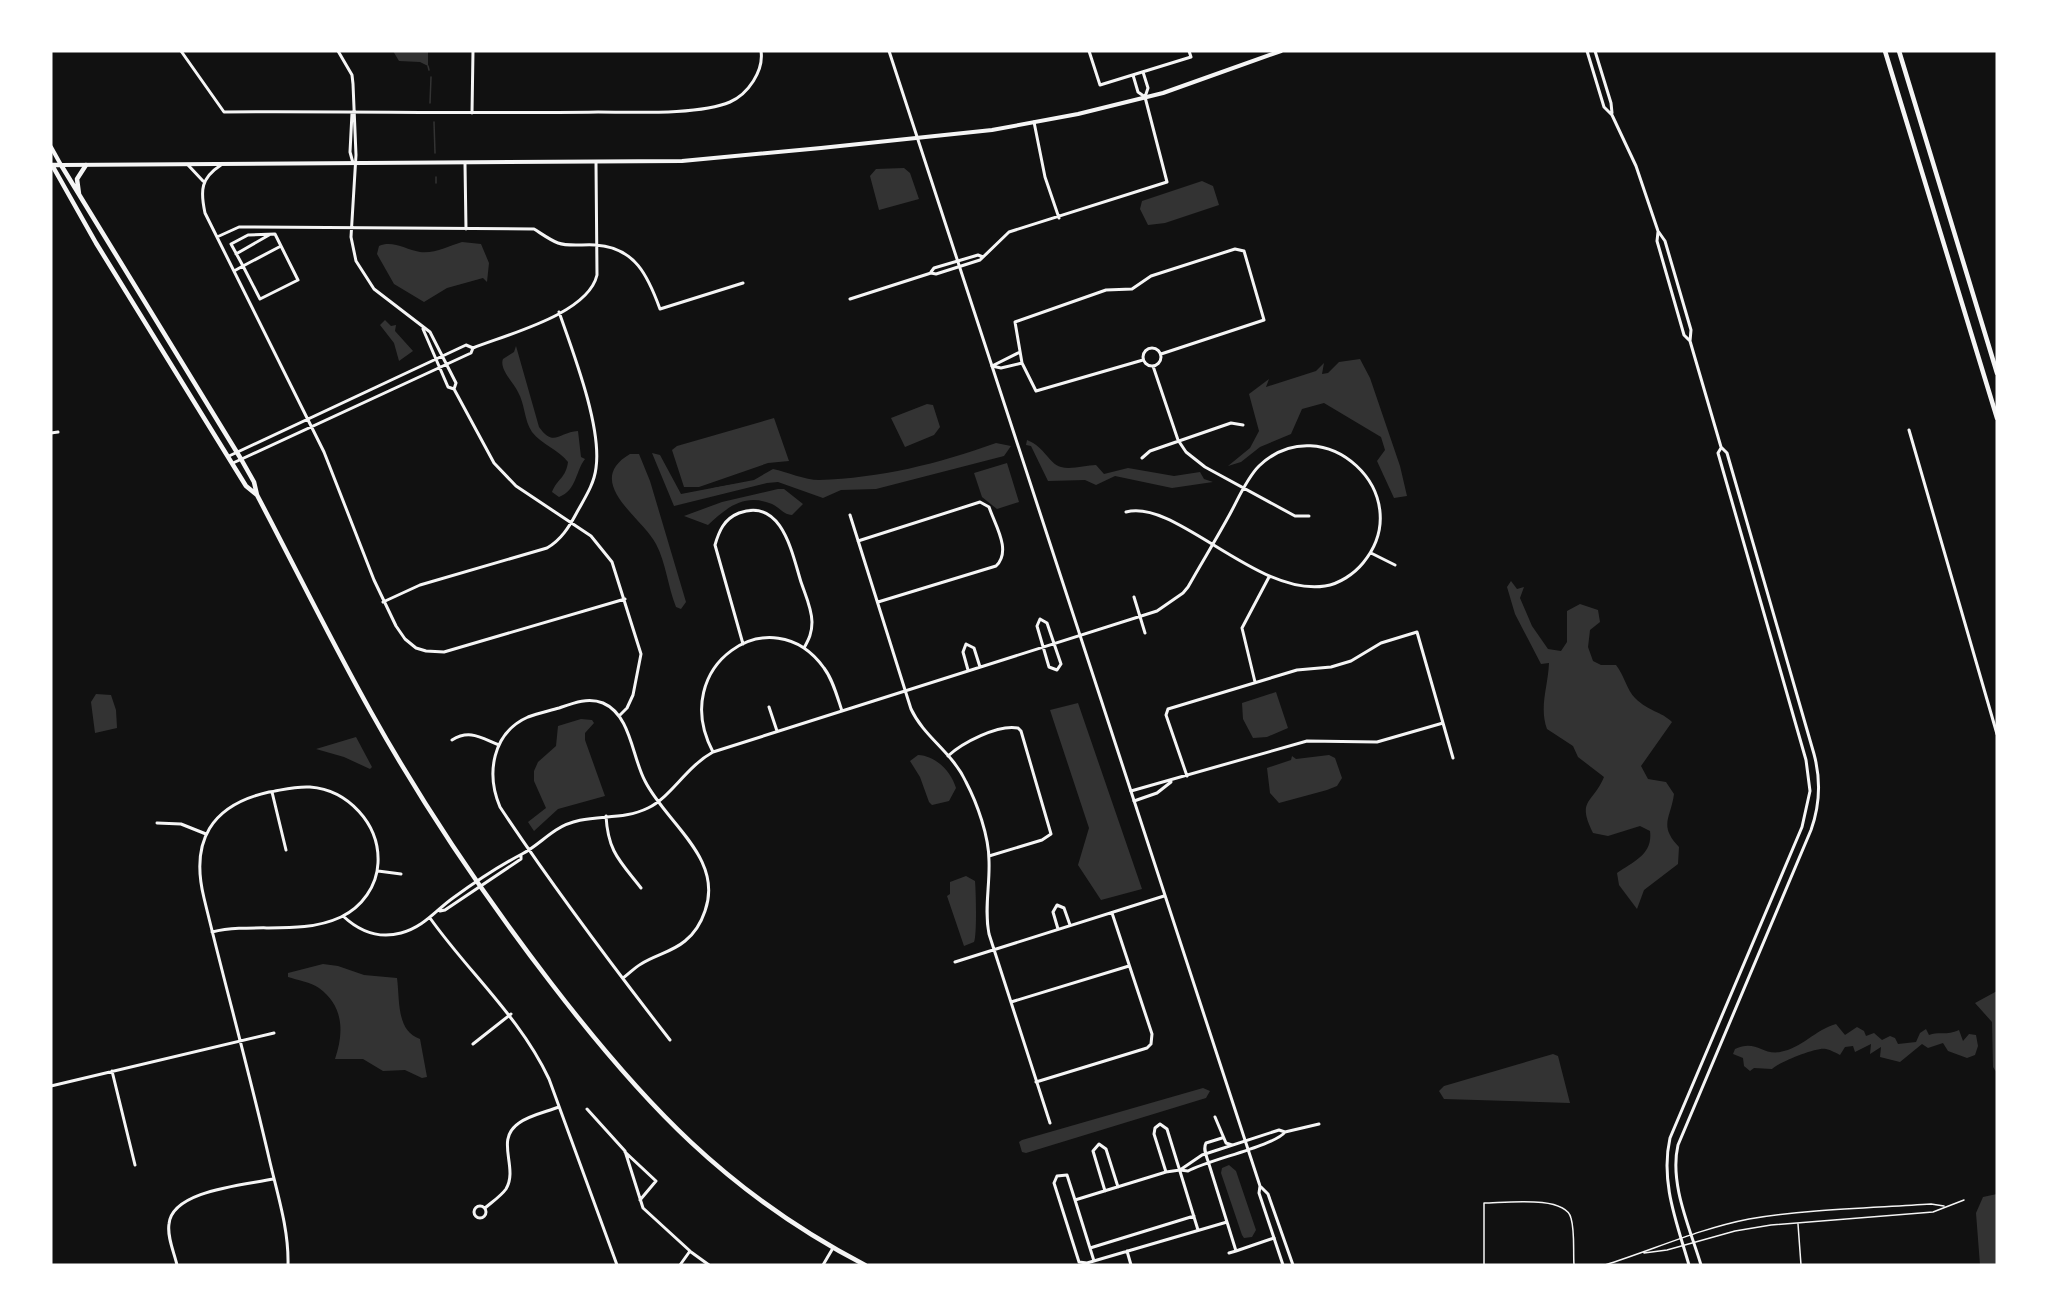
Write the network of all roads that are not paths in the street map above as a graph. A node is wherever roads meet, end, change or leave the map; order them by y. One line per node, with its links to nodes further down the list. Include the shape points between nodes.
1 (181, 51): 16 (street, via 224,112)
2 (338, 51): 16 (street, via 352,75)
3 (473, 51): 17 (street)
4 (761, 51): 17 (street, via 757,75 747,91 731,102 712,107)
5 (890, 51): 20 (street)
6 (1089, 51): 14 (street, via 1100,85)
7 (1189, 51): 13 (street, via 1191,57)
8 (1281, 51): 15 (main road)
9 (1587, 51): 18 (street, via 1604,107)
10 (1595, 51): 18 (street)
11 (1885, 51): 67 (main road)
12 (1899, 51): 64 (main road)
13 (1143, 72): 14 (street); 15 (street, via 1148,88)
14 (1133, 75): 15 (street, via 1138,92)
15 (1145, 97): 19 (main road); 32 (street, via 1167,182)
16 (353, 111): 17 (street); 29 (street)
17 (472, 113)
18 (1612, 115): 36 (street, via 1645,184)
19 (1034, 122): 20 (main road); 32 (street, via 1045,177)
20 (918, 139): 22 (main road, via 681,161); 43 (street)
21 (51, 147): 25 (main road)
22 (596, 163): 23 (main road); 39 (street)
23 (465, 164): 29 (main road); 35 (street)
24 (51, 165): 25 (main road); 76 (main road)
25 (61, 165): 26 (main road); 31 (main road)
26 (86, 165): 27 (main road); 31 (main road, via 77,182)
27 (188, 165): 28 (main road); 30 (street)
28 (221, 165): 29 (main road); 30 (street)
29 (354, 165): 34 (street)
30 (204, 181): 38 (street, via 205,213)
31 (81, 199): 75 (main road)
32 (1059, 218): 42 (street, via 1009,232)
33 (276, 227): 34 (street); 37 (street); 38 (street, via 240,227)
34 (352, 227): 35 (street); 51 (street, via 354,257 363,276 374,290)
35 (466, 229): 39 (street, via 534,229 560,244)
36 (1658, 231): 52 (street, via 1665,241 1691,330); 52 (street, via 1657,241 1684,335)
37 (272, 234): 40 (street); 41 (street); 41 (street, via 248,235 231,244)
38 (217, 237): 46 (street)
39 (598, 245): 48 (street, via 620,251 639,265 650,280 660,309); 50 (street, via 597,275 592,288 578,303)
40 (281, 246): 44 (street); 44 (street, via 298,280 260,299)
41 (236, 254): 44 (street)
42 (983, 257): 43 (street); 45 (street)
43 (958, 261): 45 (street); 47 (street, via 934,268)
44 (243, 266): 46 (street)
45 (960, 267): 47 (street); 61 (street)
46 (234, 271): 66 (street)
47 (931, 273): 49 (street)
48 (743, 283)
49 (850, 299)
50 (558, 312): 53 (street); 85 (street, via 598,451 592,485)
51 (423, 328): 56 (street, via 433,336); 57 (street)
52 (1690, 341): 74 (street)
53 (473, 348): 56 (street, via 466,345); 60 (street, via 471,353)
54 (1020, 352): 55 (street, via 1014,328 1019,318 1106,290 1132,289 1150,276 1235,249 1244,251 1264,320); 59 (street); 61 (street)
55 (1161, 354): 58 (street, via 1149,348 1144,351); 62 (street)
56 (443, 356): 57 (street); 60 (street)
57 (435, 360): 63 (street); 66 (street)
58 (1143, 360): 59 (street, via 1040,392 1033,388); 62 (street)
59 (1022, 363): 61 (street)
60 (447, 364): 63 (street); 65 (street, via 456,383)
61 (992, 366): 97 (street)
62 (1153, 366): 73 (street)
63 (439, 368): 65 (street, via 448,387); 69 (street)
64 (1997, 373)
65 (454, 389): 85 (street, via 494,463 516,486)
66 (308, 418): 69 (street); 75 (street)
67 (1997, 418)
68 (1244, 425): 73 (street, via 1231,423)
69 (312, 426): 78 (street); 93 (street)
70 (1910, 430): 111 (street)
71 (58, 432): 72 (street)
72 (51, 433)
73 (1178, 440): 77 (street); 80 (street, via 1192,459)
74 (1721, 447): 184 (street, via 1727,453 1811,745 1819,796 1805,846 1678,1145 1676,1174); 185 (street, via 1718,453 1806,760 1810,791 1802,828 1670,1138 1666,1180)
75 (237, 451): 76 (street); 78 (main road)
76 (229, 456): 79 (main road)
77 (1142, 458)
78 (241, 459): 79 (street); 81 (main road)
79 (233, 463): 81 (main road, via 246,486)
80 (1244, 488): 84 (street, via 1295,516); 87 (street); 88 (street, via 1257,468 1272,455 1289,448 1323,447 1337,452 1364,471 1378,500 1381,515)
81 (257, 495): 131 (main road, via 371,713)
82 (1126, 512): 87 (street, via 1143,510)
83 (850, 515): 86 (street)
84 (1309, 516)
85 (572, 522): 92 (street, via 604,550); 93 (street, via 559,540 547,548 420,585)
86 (858, 541): 94 (street); 94 (street, via 980,502 989,507 1005,551 996,566)
87 (1212, 545): 90 (street); 95 (street, via 1183,593)
88 (1371, 553): 89 (street); 90 (street, via 1356,572 1328,586 1296,587)
89 (1395, 566)
90 (1269, 577): 104 (street, via 1242,628)
91 (1134, 597): 95 (street)
92 (625, 599): 93 (street, via 436,652 423,651 409,643); 108 (street, via 641,662 633,695)
93 (383, 602)
94 (878, 603): 105 (street)
95 (1140, 616): 96 (street); 97 (street)
96 (1145, 633)
97 (1079, 635): 99 (street); 119 (street)
98 (743, 644): 101 (street, via 768,639); 101 (street, via 715,545 718,531 726,521 737,514 756,511 773,517 787,536 812,619); 114 (street, via 720,660 705,684 701,713)
99 (1055, 644): 100 (street); 100 (street, via 1061,664 1057,670 1049,668); 100 (street, via 1047,622 1040,619 1036,626)
100 (1042, 647): 102 (street)
101 (804, 648): 107 (street, via 825,668)
102 (980, 667): 103 (street); 103 (street, via 972,644 966,644 963,652)
103 (968, 670): 105 (street)
104 (1255, 682): 109 (street, via 1351,661 1381,643 1417,632); 117 (street, via 1168,709 1166,715)
105 (905, 691): 107 (street); 115 (street, via 914,716)
106 (769, 707): 110 (street)
107 (842, 711): 110 (street)
108 (619, 716): 113 (street, via 602,703 586,700 528,718 511,730); 121 (street, via 645,783)
109 (1443, 723): 116 (street); 117 (street, via 1377,742 1307,741)
110 (777, 731): 114 (street)
111 (1997, 734)
112 (453, 740): 113 (street, via 473,734)
113 (499, 746): 126 (street, via 492,764 495,796)
114 (713, 752): 121 (street, via 688,769)
115 (948, 756): 128 (street, via 966,782); 128 (street, via 969,740 1009,727 1021,731 1051,834)
116 (1453, 758)
117 (1187, 776): 118 (street)
118 (1171, 782): 119 (street); 122 (street, via 1157,793)
119 (1131, 791): 122 (street)
120 (272, 792): 125 (street, via 233,805); 127 (street); 129 (street, via 310,787 336,793 351,803 374,835)
121 (658, 801): 123 (street, via 638,813); 143 (street, via 702,861 709,888 708,903 687,940)
122 (1134, 801): 133 (street)
123 (606, 816): 126 (street, via 567,824); 132 (street, via 612,851)
124 (157, 823): 125 (street, via 181,824)
125 (206, 834): 139 (street, via 198,874)
126 (528, 849): 131 (street); 143 (street)
127 (285, 850)
128 (989, 856): 140 (street, via 987,911)
129 (378, 870): 130 (street); 135 (street, via 366,896)
130 (401, 874)
131 (479, 884): 136 (street, via 442,906); 189 (main road, via 592,1036 659,1114 735,1182)
132 (641, 888)
133 (1164, 896): 134 (street); 160 (street)
134 (1112, 913): 137 (street); 142 (street)
135 (343, 916): 136 (street, via 364,931 384,935 406,932); 139 (street, via 295,928 234,927)
136 (430, 918): 145 (street, via 453,951)
137 (1070, 925): 138 (street); 138 (street, via 1064,908 1057,905 1053,912)
138 (1058, 929): 140 (street)
139 (212, 932): 148 (street)
140 (994, 950): 141 (street); 144 (street)
141 (955, 962)
142 (1129, 966): 144 (street); 151 (street, via 1152,1034 1151,1044)
143 (623, 978): 147 (street)
144 (1011, 1002): 151 (street)
145 (511, 1014): 149 (street); 153 (street, via 537,1054)
146 (274, 1033): 148 (street)
147 (670, 1040)
148 (240, 1041): 150 (street); 171 (street)
149 (473, 1044)
150 (112, 1071): 152 (street); 168 (street)
151 (1036, 1082): 156 (street)
152 (51, 1086)
153 (559, 1107): 179 (street, via 522,1120 513,1128 507,1141 508,1184); 199 (street)
154 (587, 1109): 163 (street)
155 (1215, 1117): 159 (street)
156 (1050, 1123)
157 (1318, 1124): 158 (street)
158 (1285, 1132): 160 (street, via 1279,1130); 162 (street, via 1282,1137)
159 (1222, 1138): 161 (street); 164 (street, via 1206,1143)
160 (1245, 1142): 161 (street); 162 (street)
161 (1234, 1145): 164 (street)
162 (1248, 1149): 166 (street); 172 (street)
163 (625, 1152): 175 (street); 175 (street, via 656,1181)
164 (1206, 1154): 165 (street); 166 (street)
165 (1195, 1159): 167 (street); 169 (street)
166 (1208, 1161): 167 (street); 181 (street)
167 (1199, 1164): 169 (street, via 1188,1171)
168 (135, 1165)
169 (1180, 1170): 170 (street); 170 (street, via 1167,1130 1160,1125 1154,1134); 180 (street)
170 (1166, 1172): 173 (street)
171 (274, 1179): 197 (street, via 181,1202 168,1224); 198 (street, via 286,1234)
172 (1260, 1186): 186 (street); 206 (street, via 1268,1194)
173 (1118, 1187): 174 (street); 174 (street, via 1106,1149 1099,1144 1093,1151)
174 (1105, 1191): 176 (street)
175 (640, 1200): 191 (street, via 652,1219)
176 (1075, 1200): 190 (street); 196 (street, via 1067,1175 1057,1176 1054,1183 1078,1261)
177 (1964, 1200): 178 (lane)
178 (1944, 1206): 182 (lane, via 1933,1212); 184 (lane, via 1771,1216)
179 (485, 1208): 179 (street, via 476,1207 475,1216 483,1217)
180 (1194, 1216): 183 (street); 190 (street)
181 (1227, 1221): 183 (street); 193 (street)
182 (1798, 1224): 187 (lane, via 1743,1230); 212 (lane)
183 (1198, 1230): 192 (street)
184 (1692, 1234): 185 (lane); 187 (street)
185 (1681, 1237): 188 (street); 195 (lane)
186 (1274, 1238): 193 (street); 205 (street)
187 (1695, 1244): 188 (lane); 211 (street)
188 (1684, 1246): 195 (lane); 210 (street)
189 (833, 1248): 202 (street); 203 (main road)
190 (1090, 1248): 196 (street)
191 (690, 1251): 200 (street); 201 (street)
192 (1127, 1251): 196 (street); 204 (street)
193 (1236, 1251): 194 (street)
194 (1230, 1253)
195 (1644, 1253): 209 (lane)
196 (1094, 1261)
197 (177, 1265)
198 (288, 1265)
199 (617, 1265)
200 (680, 1265)
201 (709, 1265)
202 (823, 1265)
203 (864, 1265)
204 (1131, 1265)
205 (1283, 1265)
206 (1293, 1265)
207 (1484, 1265): 208 (lane, via 1484,1203 1547,1202 1565,1208 1571,1218)
208 (1574, 1265)
209 (1605, 1265)
210 (1689, 1265)
211 (1701, 1265)
212 (1801, 1265)

